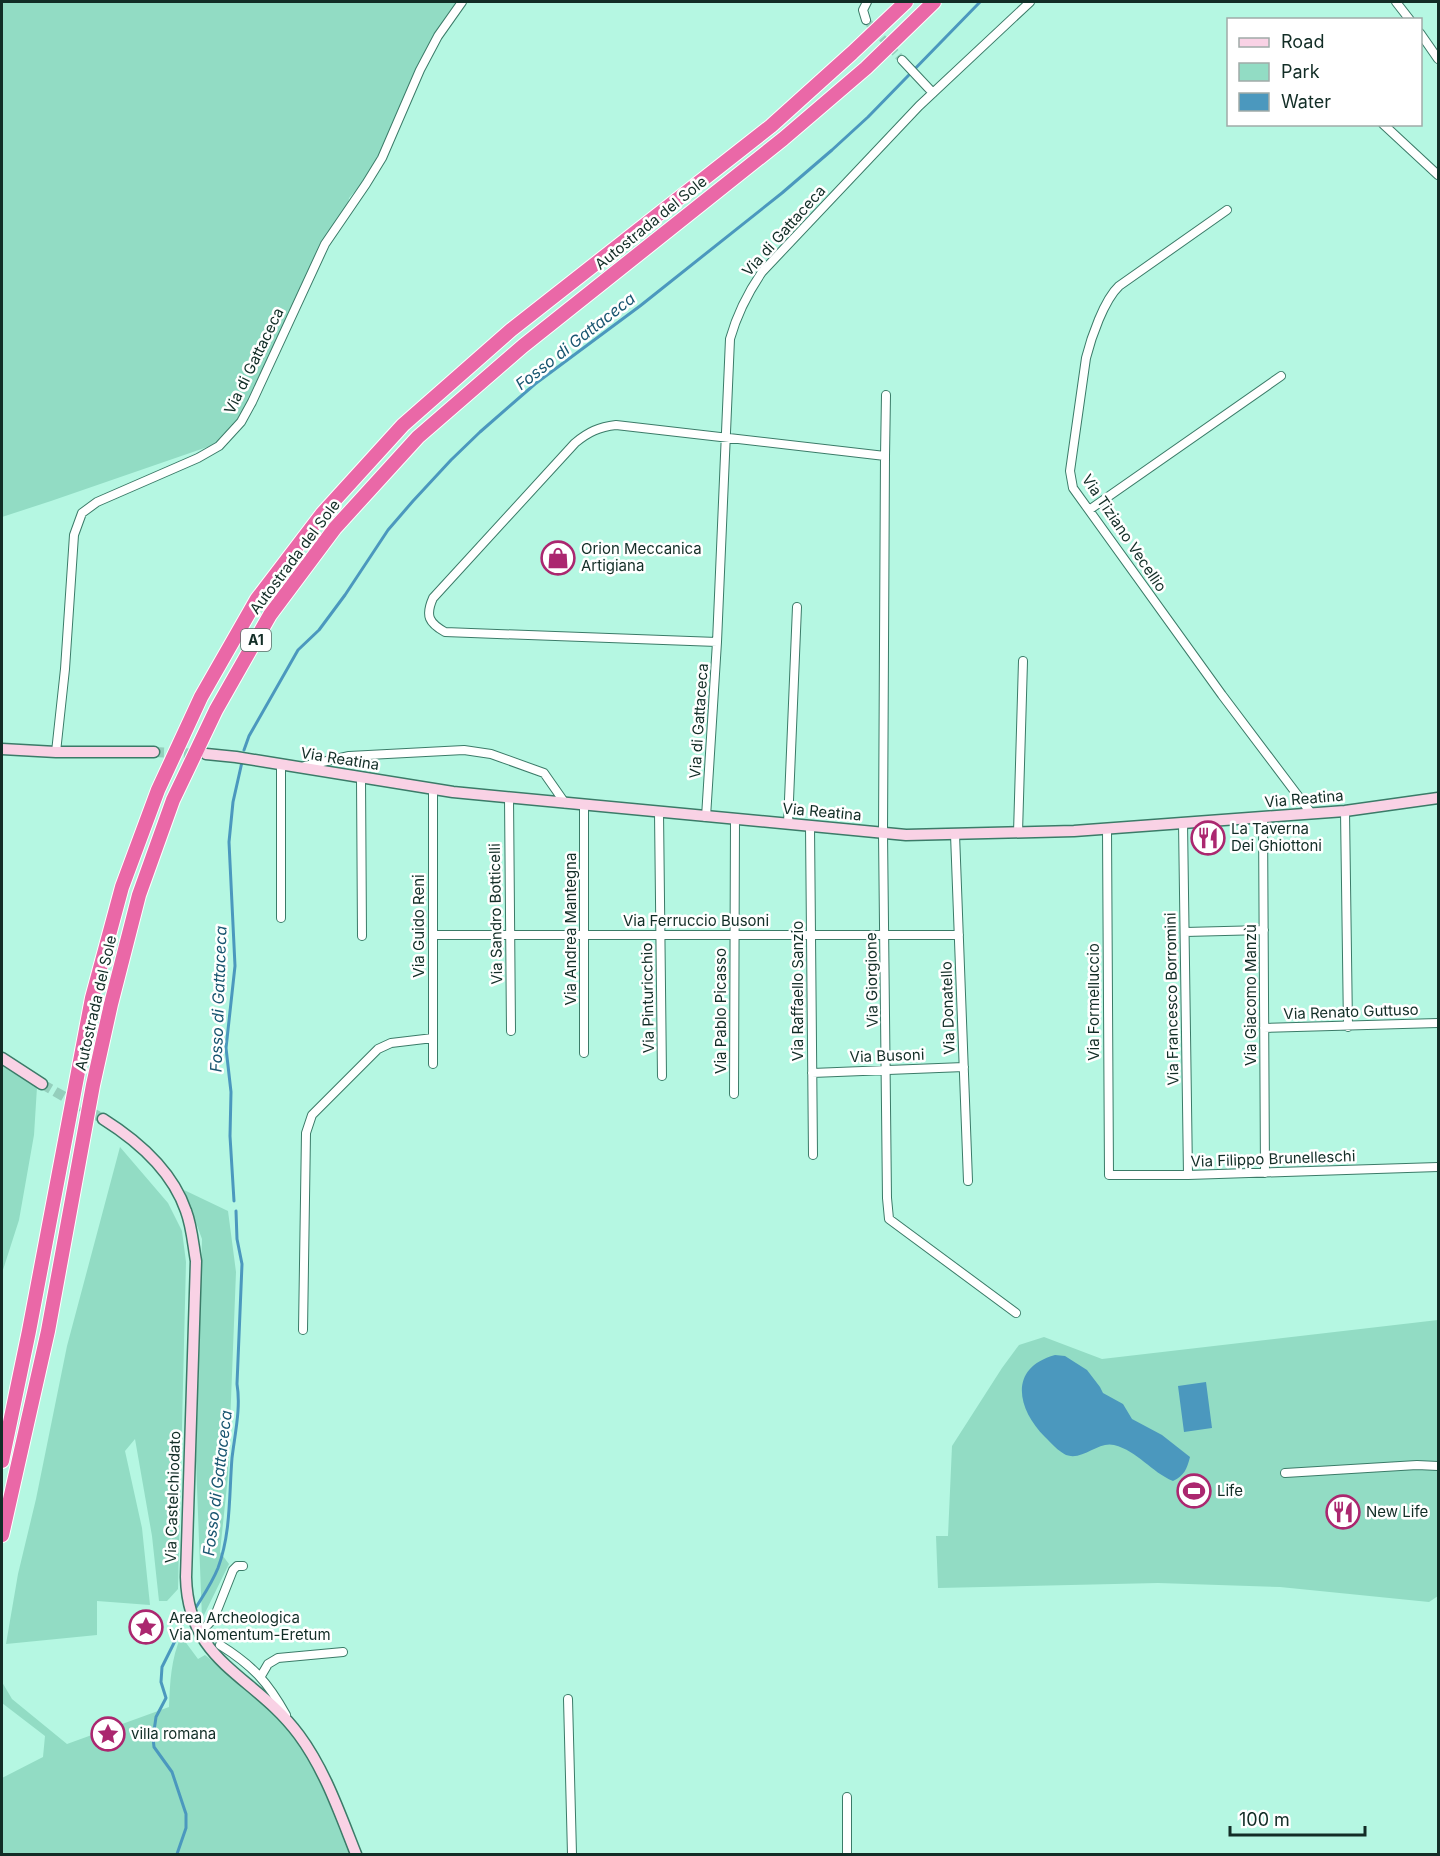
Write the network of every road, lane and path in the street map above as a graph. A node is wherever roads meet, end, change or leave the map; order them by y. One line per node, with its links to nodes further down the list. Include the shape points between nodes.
1 (462, 2): 25 (street, Via di Gattaceca, via 420,70 382,158 325,244 241,422 219,447 97,502 82,513 74,535)
2 (867, 2): 8 (street, via 863,10)
3 (906, 2): 84 (highway, Autostrada del Sole / A1, via 771,126 511,330 403,425 322,514 257,599 201,697 158,790 122,887 92,998)
4 (934, 2): 87 (highway, Autostrada del Sole / A1, via 866,68 783,139 523,346 418,437 335,528 270,615 216,710 173,800 139,895 93,1085 48,1331)
5 (1030, 2): 12 (street, Via di Gattaceca)
6 (1396, 2): 7 (street)
7 (1408, 18)
8 (866, 21)
9 (1422, 36): 10 (street)
10 (1438, 59)
11 (902, 60): 12 (street)
12 (933, 93): 18 (street, Via di Gattaceca, via 762,272 747,294 730,339)
13 (1385, 126): 14 (street)
14 (1438, 175)
15 (1227, 210): 20 (street, Via Tiziano Vecellio, via 1119,286 1107,302 1086,358 1070,471 1071,484)
16 (1281, 376): 20 (street)
17 (886, 395): 19 (street, Via Giorgione)
18 (726, 438): 19 (street); 22 (street, Via di Gattaceca); 22 (street, via 616,424 584,434 433,598 428,609 436,627 445,632)
19 (885, 456): 46 (street, Via Giorgione)
20 (1089, 510): 38 (street, Via Tiziano Vecellio)
21 (797, 607): 43 (street)
22 (717, 642): 39 (street, Via di Gattaceca)
23 (1023, 661): 47 (street)
24 (2, 749): 25 (street)
25 (56, 752): 26 (street)
26 (154, 752)
27 (206, 754): 28 (street, Via Reatina)
28 (281, 766): 29 (street, Via Reatina); 49 (street)
29 (296, 768): 30 (street, Via Reatina); 34 (street, via 349,756 465,750 491,754 544,773)
30 (361, 778): 31 (street, Via Reatina); 60 (street)
31 (433, 789): 32 (street, Via Reatina); 52 (street, Via Guido Reni)
32 (509, 797): 34 (street, Via Reatina); 53 (street, Via Sandro Botticelli)
33 (1438, 798): 36 (street, Via Reatina)
34 (565, 803): 35 (street, Via Reatina)
35 (584, 805): 37 (street, Via Reatina); 54 (street, Via Andrea Mantegna)
36 (1345, 811): 38 (street, Via Reatina); 62 (street)
37 (659, 812): 39 (street, Via Reatina); 55 (street, Via Pinturicchio)
38 (1311, 813): 40 (street, Via Reatina)
39 (706, 817): 41 (street, Via Reatina)
40 (1263, 817): 42 (street, Via Reatina); 50 (street, Via Giacomo Manzù)
41 (735, 819): 43 (street, Via Reatina); 56 (street, Via Pablo Picasso)
42 (1183, 822): 45 (street, Via Reatina); 51 (street, Via Francesco Borromini)
43 (788, 824): 44 (street, Via Reatina)
44 (810, 826): 46 (street, Via Reatina); 57 (street, Via Raffaello Sanzio)
45 (1107, 829): 47 (street, Via Reatina); 79 (street, Via Formelluccio)
46 (883, 833): 48 (street, Via Reatina); 58 (street, Via Giorgione)
47 (1018, 833): 48 (street, Via Reatina)
48 (955, 834): 59 (street, Via Donatello)
49 (281, 918)
50 (1264, 930): 51 (street); 63 (street, Via Giacomo Manzù)
51 (1185, 932): 80 (street, Via Francesco Borromini)
52 (433, 935): 53 (street, Via Ferruccio Busoni); 65 (street, Via Guido Reni)
53 (510, 935): 54 (street, Via Ferruccio Busoni); 64 (street, Via Sandro Botticelli)
54 (584, 935): 55 (street, Via Ferruccio Busoni); 66 (street, Via Andrea Mantegna)
55 (660, 935): 56 (street, Via Ferruccio Busoni); 72 (street, Via Pinturicchio)
56 (735, 935): 57 (street, Via Ferruccio Busoni); 74 (street, Via Pablo Picasso)
57 (811, 935): 58 (street, Via Ferruccio Busoni); 71 (street, Via Raffaello Sanzio)
58 (885, 935): 59 (street, Via Ferruccio Busoni); 70 (street, Via Giorgione)
59 (959, 935): 69 (street, Via Donatello)
60 (362, 936)
61 (1438, 1023): 62 (street, Via Renato Guttuso)
62 (1348, 1027): 63 (street, Via Renato Guttuso)
63 (1264, 1028): 78 (street, Via Giacomo Manzù)
64 (511, 1031)
65 (433, 1038): 68 (street, Via Guido Reni); 83 (street, via 391,1043 378,1049 312,1115 306,1132)
66 (584, 1053)
67 (2, 1058): 73 (street)
68 (433, 1064)
69 (964, 1067): 70 (street, Via Busoni); 81 (street, Via Donatello)
70 (886, 1070): 71 (street, Via Busoni); 82 (street, Via Giorgione, via 889,1219)
71 (812, 1073): 76 (street, Via Raffaello Sanzio)
72 (662, 1076)
73 (42, 1084)
74 (734, 1094)
75 (103, 1119): 89 (street, Via Castelchiodato, via 132,1138 163,1170 186,1210 192,1237 196,1261 186,1587 191,1617)
76 (813, 1155)
77 (1438, 1167): 78 (street, Via Filippo Brunelleschi)
78 (1265, 1173): 80 (street, Via Filippo Brunelleschi)
79 (1109, 1175): 80 (street, Via Filippo Brunelleschi)
80 (1188, 1175)
81 (968, 1181)
82 (1016, 1313)
83 (303, 1330)
84 (2, 1461)
85 (1438, 1466): 86 (street)
86 (1285, 1473)
87 (2, 1535)
88 (243, 1566): 89 (street, via 233,1570 214,1618)
89 (199, 1634): 94 (street, Via Castelchiodato, via 216,1656)
90 (220, 1645): 92 (street)
91 (343, 1652): 92 (street, via 278,1658 268,1664)
92 (261, 1676): 94 (street)
93 (568, 1699): 97 (street)
94 (290, 1723): 96 (street, Via Castelchiodato, via 320,1770)
95 (847, 1797): 98 (street)
96 (356, 1854)
97 (572, 1854)
98 (847, 1854)

